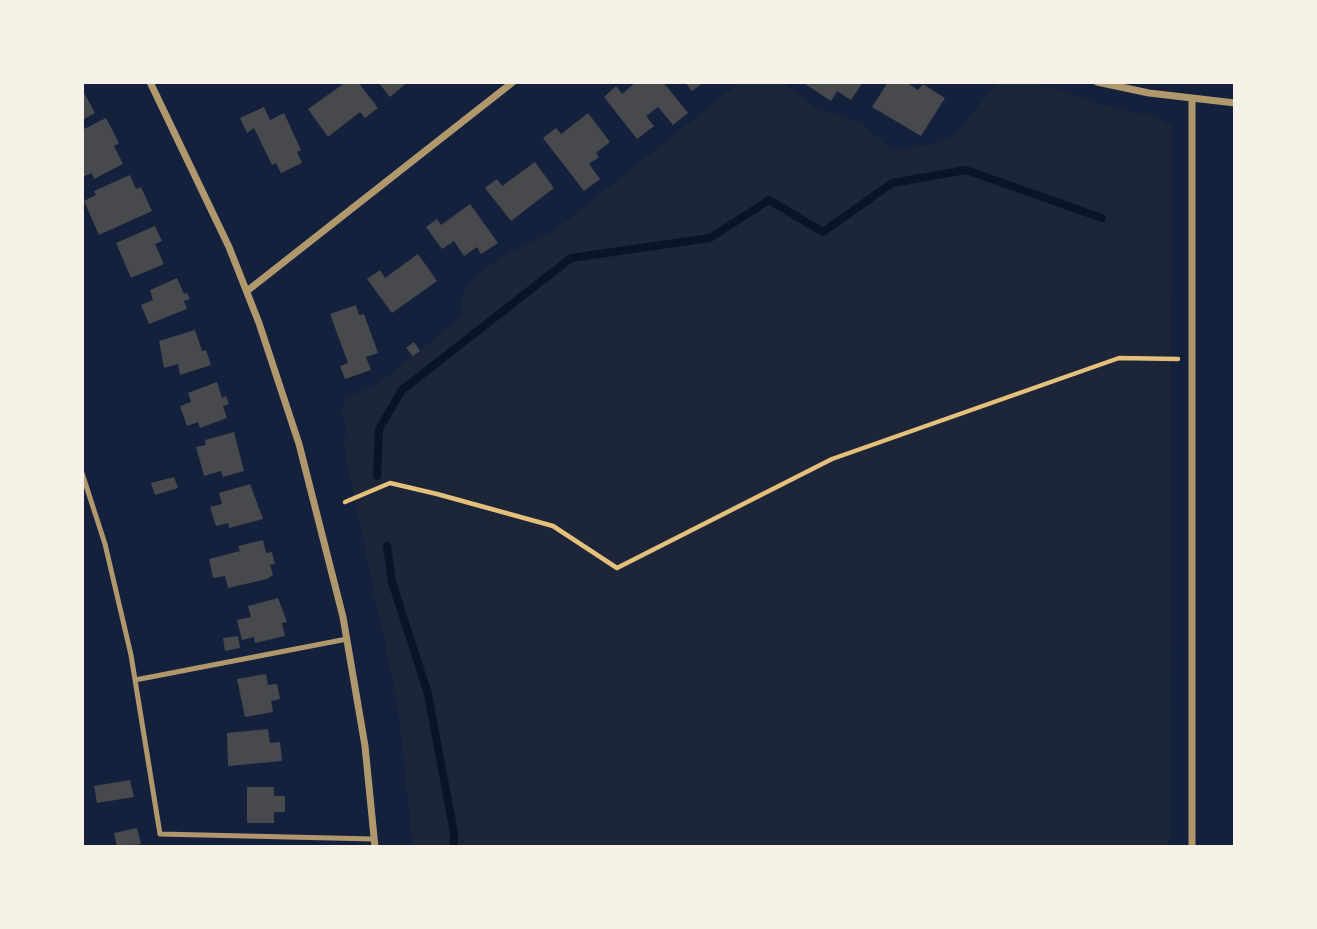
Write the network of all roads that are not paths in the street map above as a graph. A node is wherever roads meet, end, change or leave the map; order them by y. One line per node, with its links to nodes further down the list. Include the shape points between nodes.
1 (150, 82): 6 (street)
2 (513, 82): 6 (street)
3 (1097, 82): 4 (street)
4 (1192, 100): 5 (street); 11 (street)
5 (1235, 103)
6 (247, 291): 8 (street, via 303,458)
7 (82, 473): 9 (lane, via 105,544)
8 (347, 639): 9 (lane); 10 (street)
9 (135, 680): 10 (lane, via 160,834)
10 (375, 843)
11 (1192, 847)

